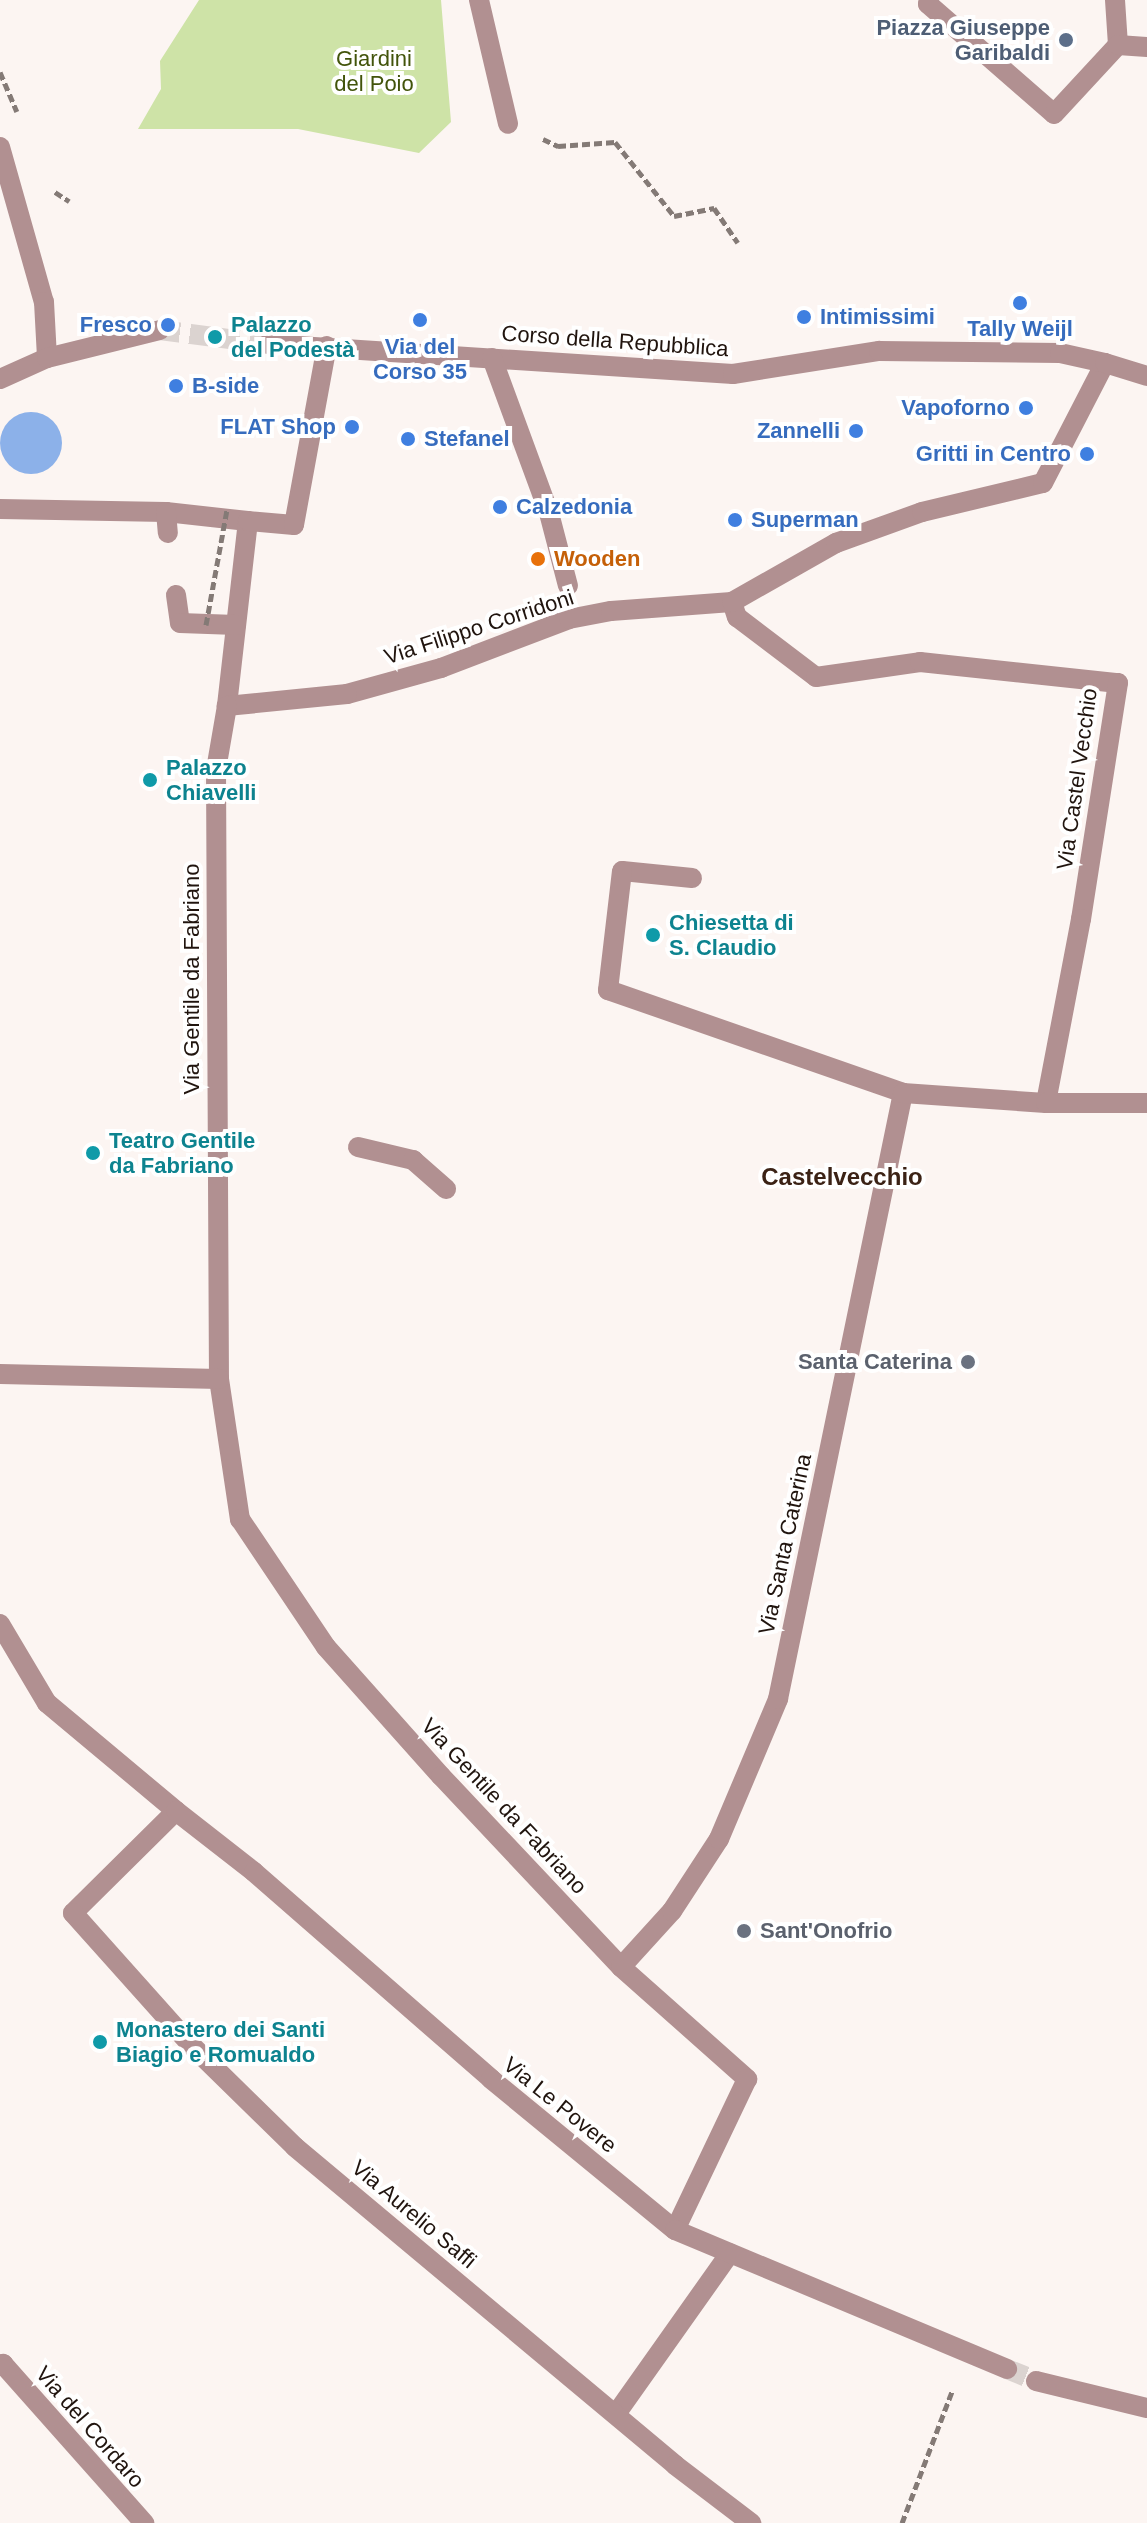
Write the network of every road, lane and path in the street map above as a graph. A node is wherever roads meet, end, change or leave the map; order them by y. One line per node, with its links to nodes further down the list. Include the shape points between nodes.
1 (479, 0): 6 (street)
2 (929, 0): 4 (street, via 1054,114)
3 (1115, 0): 4 (street)
4 (1118, 45): 5 (street)
5 (1147, 47)
6 (508, 124): 8 (path, via 558,146 615,142 674,216 714,208)
7 (0, 147): 12 (street, via 44,302)
8 (738, 243)
9 (160, 330): 12 (street)
10 (268, 344): 11 (street, Corso della Repubblica)
11 (327, 346): 13 (street, Corso della Repubblica); 20 (street, via 294,525)
12 (47, 358): 16 (street)
13 (492, 358): 14 (street, Corso della Repubblica, via 733,374 758,364 879,351 1060,353); 22 (street, via 549,513)
14 (1105, 363): 15 (street, Corso della Repubblica); 24 (street, Via Filippo Corridoni, via 1043,483 922,512 836,543)
15 (1147, 376)
16 (0, 379)
17 (0, 509): 19 (street)
18 (227, 509): 25 (path, bridge)
19 (166, 512): 20 (street); 21 (street)
20 (248, 521): 26 (street, Via Gentile da Fabriano)
21 (168, 533)
22 (568, 586)
23 (176, 595): 25 (street, via 180,623)
24 (732, 602): 27 (street, Via Filippo Corridoni, via 569,619 441,668 347,694); 30 (street, Via Castel Vecchio, via 737,617 816,677 920,662 1118,683)
25 (206, 625): 26 (street)
26 (236, 625): 27 (street, Via Gentile da Fabriano)
27 (227, 706): 35 (street, Via Gentile da Fabriano, via 216,770 224,1161)
28 (692, 878): 29 (street, via 622,871 608,990)
29 (903, 1093): 30 (street); 38 (street, Via Santa Caterina, via 778,1699 719,1839 672,1911)
30 (1046, 1103): 31 (street)
31 (1147, 1103)
32 (358, 1147): 33 (street, via 413,1160)
33 (446, 1189)
34 (0, 1374): 35 (street)
35 (219, 1379): 38 (street, Via Gentile da Fabriano, via 240,1519 326,1647)
36 (0, 1624): 37 (street, Via Le Povere, via 47,1703)
37 (176, 1811): 39 (street, Via Le Povere); 46 (street, Via Aurelio Saffi, via 73,1913 190,2044 295,2147)
38 (621, 1967): 39 (street, Via Gentile da Fabriano, via 747,2079)
39 (675, 2230): 40 (street, Via Le Povere)
40 (730, 2253): 41 (street, Via Le Povere); 46 (street)
41 (967, 2352): 43 (street, Via Le Povere); 49 (path)
42 (0, 2366): 47 (street, Via del Cordaro)
43 (1007, 2369)
44 (1036, 2381): 45 (street)
45 (1147, 2408)
46 (616, 2414): 48 (street, Via Aurelio Saffi)
47 (144, 2523)
48 (751, 2523)
49 (902, 2523)

